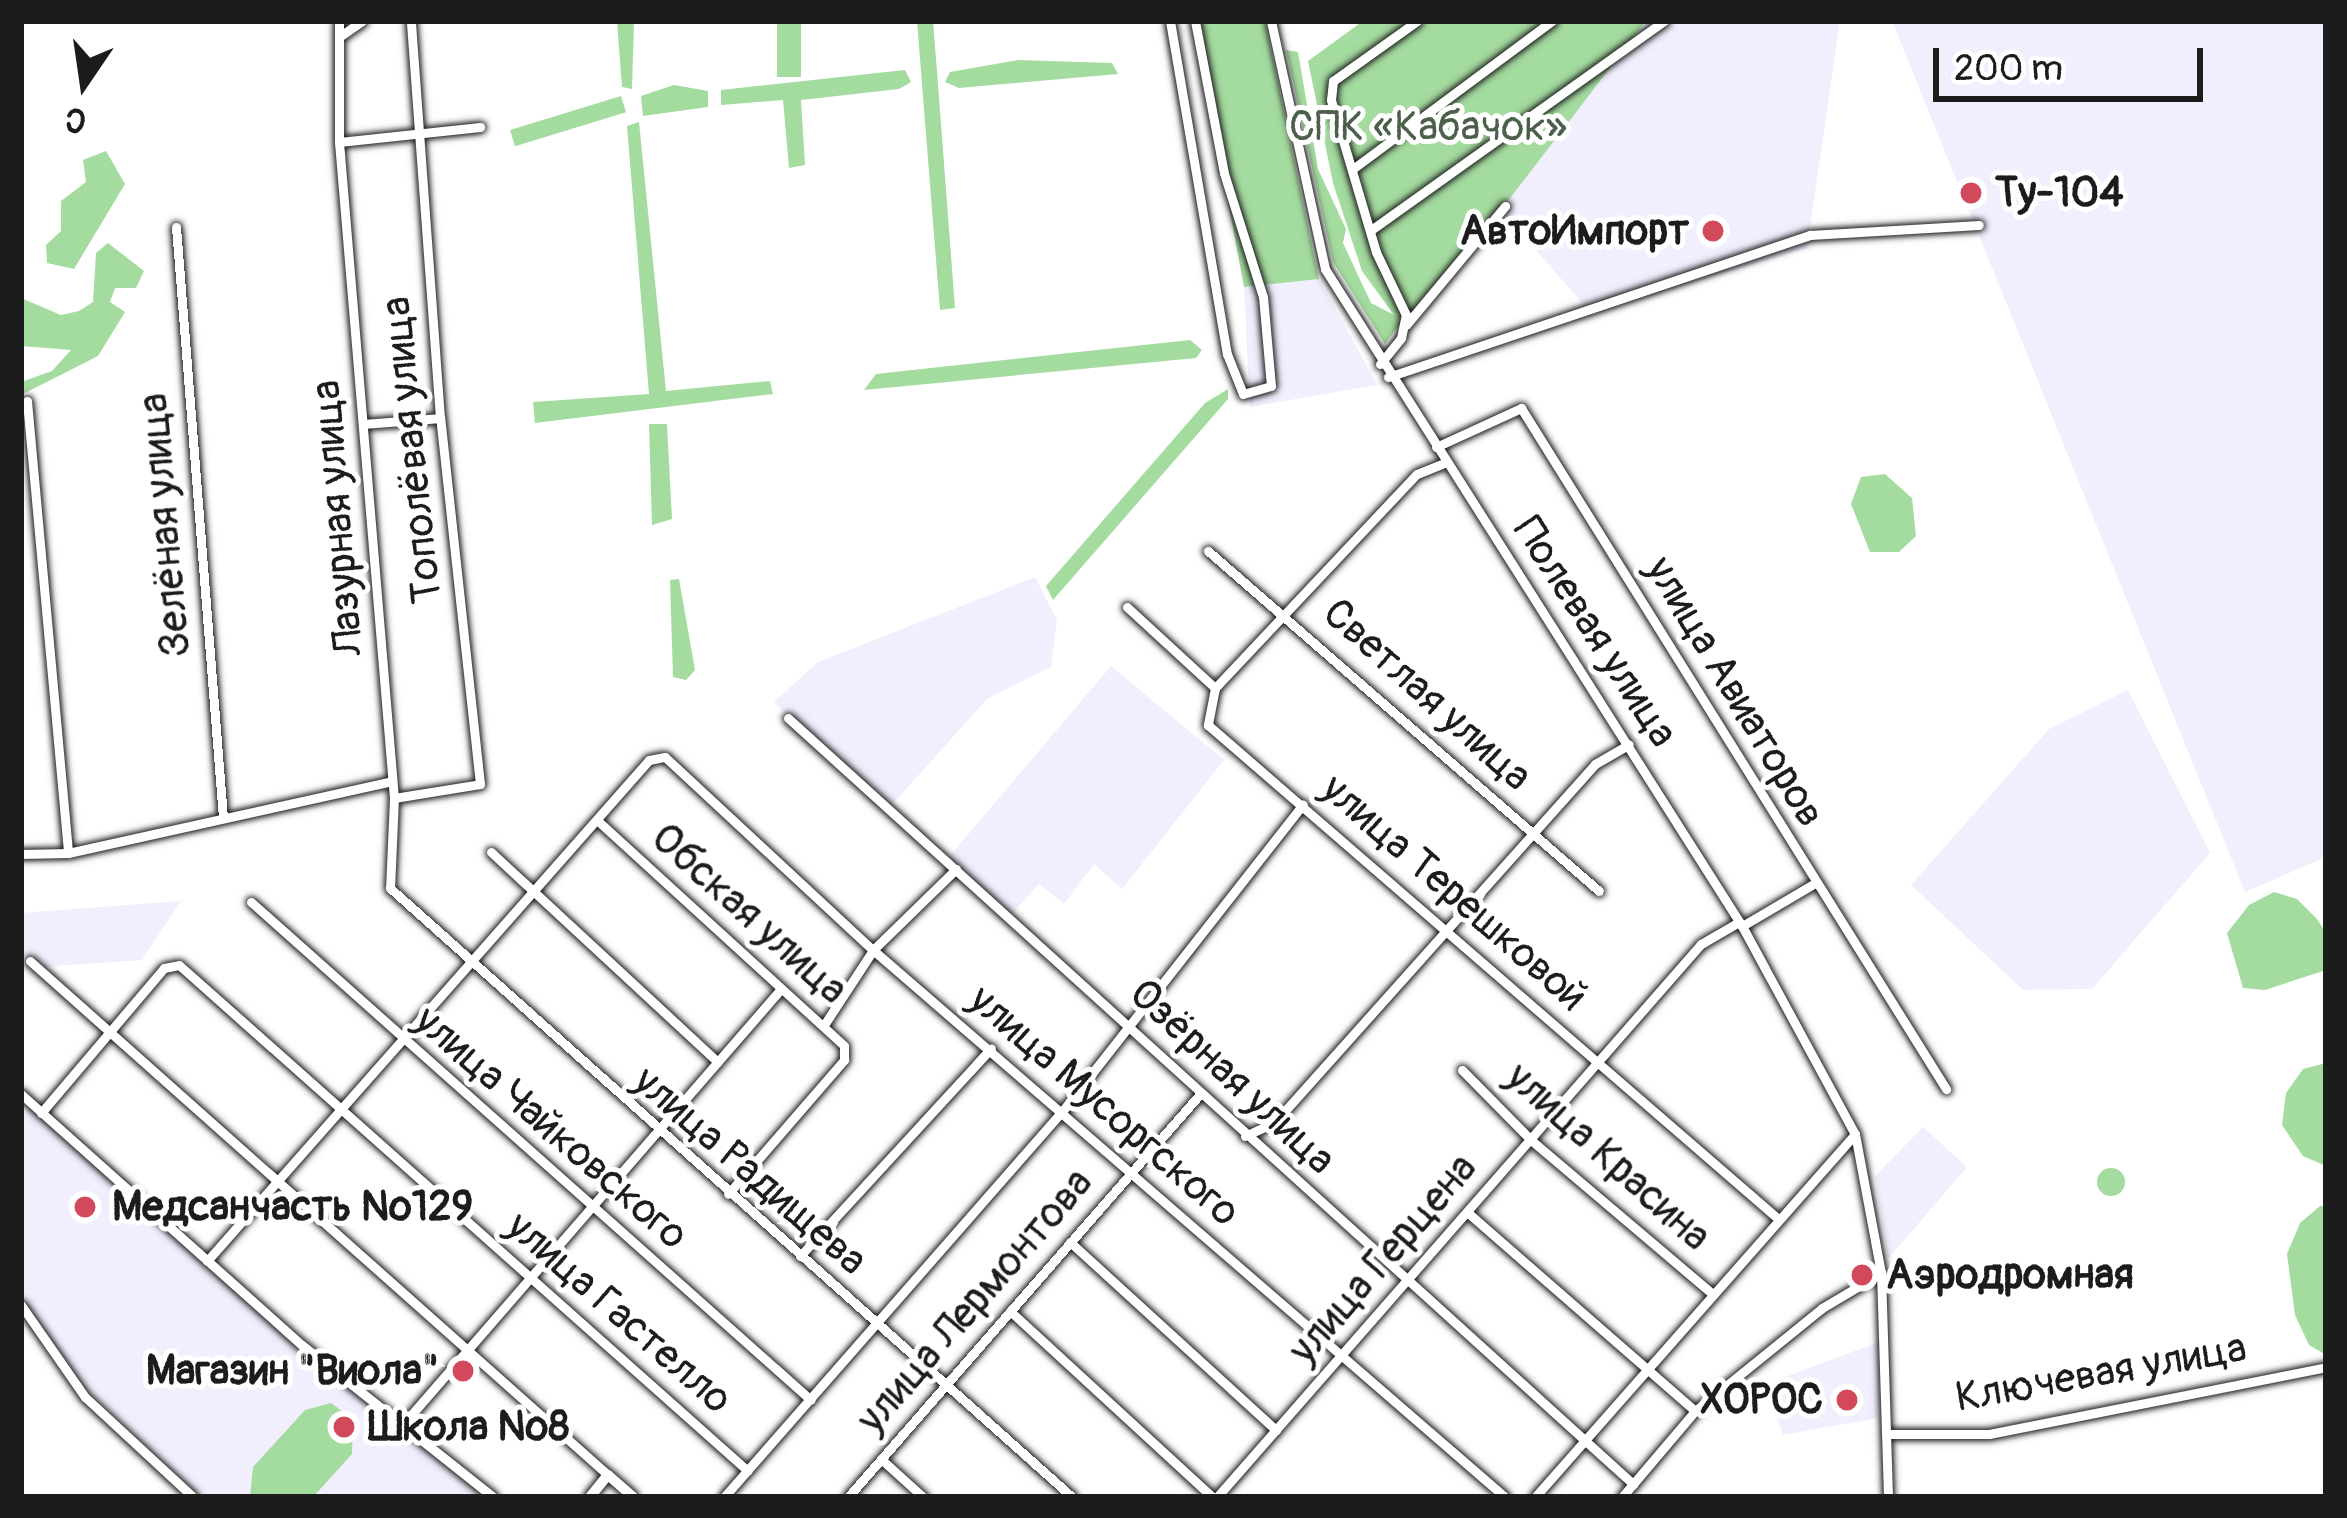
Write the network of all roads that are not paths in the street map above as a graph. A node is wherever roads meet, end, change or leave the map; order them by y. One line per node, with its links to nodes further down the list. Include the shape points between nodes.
1 (339, 21): 10 (street, Лазурная улица)
2 (362, 21): 10 (street)
3 (411, 21): 12 (street, Тополёвая улица)
4 (1170, 21): 5 (street, via 1227,354 1243,394 1271,386 1263,297 1224,173)
5 (1195, 21)
6 (1271, 21): 20 (street, Полевая улица, via 1325,269)
7 (1417, 21): 14 (street, via 1333,81 1330,100)
8 (1552, 21): 14 (street)
9 (1664, 21): 18 (street)
10 (339, 37): 13 (street, Лазурная улица)
11 (480, 128): 12 (street)
12 (416, 135): 13 (street); 23 (street, Тополёвая улица)
13 (339, 142): 24 (street, Лазурная улица)
14 (1354, 168): 18 (street)
15 (1505, 206): 19 (street)
16 (1979, 225): 21 (street, via 1810,236)
17 (176, 227): 36 (street, Зелёная улица)
18 (1371, 230): 19 (street)
19 (1406, 326): 20 (street)
20 (1380, 364): 21 (street, Полевая улица)
21 (1388, 377): 25 (street, Полевая улица)
22 (27, 401): 41 (street)
23 (440, 418): 24 (street); 34 (street, Тополёвая улица, via 480,784)
24 (364, 424): 33 (street, Лазурная улица)
25 (1436, 447): 26 (street, Полевая улица); 43 (street, улица Авиаторов, via 1521,408)
26 (1445, 463): 29 (street, via 1417,474); 32 (street, Полевая улица)
27 (1208, 551): 29 (street, Светлая улица)
28 (1127, 607): 30 (street)
29 (1284, 611): 30 (street); 38 (street, Светлая улица)
30 (1215, 688): 35 (street, улица Терешковой, via 1208,725)
31 (788, 718): 42 (street, Озёрная улица)
32 (1629, 744): 38 (street, via 1595,764); 48 (street, Полевая улица)
33 (392, 781): 34 (street, Лазурная улица); 36 (street)
34 (394, 798): 44 (street, Лазурная улица)
35 (1303, 804): 49 (street, улица Терешковой); 55 (street)
36 (223, 818): 41 (street)
37 (598, 821): 46 (street); 50 (street, улица Мусоргского, via 649,760 665,757); 53 (street, Обская улица)
38 (1534, 834): 45 (street, Светлая улица); 49 (street)
39 (490, 852): 46 (street)
40 (21, 854): 41 (street)
41 (68, 854)
42 (956, 869): 50 (street); 55 (street, Озёрная улица)
43 (1812, 885): 48 (street, улица Герцена); 62 (street, улица Авиаторов)
44 (390, 888): 52 (street, улица Радищева)
45 (1599, 891)
46 (536, 892): 52 (street); 59 (street)
47 (251, 902): 57 (street, улица Чайковского)
48 (1741, 924): 60 (street, улица Герцена, via 1701,944); 69 (street, Полевая улица)
49 (1442, 929): 60 (street, улица Терешковой); 70 (street, via 1275,1122)
50 (873, 950): 54 (street); 58 (street, улица Мусоргского)
51 (30, 961): 56 (street)
52 (468, 965): 57 (street); 68 (street, улица Радищева)
53 (780, 990): 54 (street, Обская улица); 59 (street)
54 (824, 1025): 74 (street, Обская улица, via 844,1046 844,1060)
55 (1129, 1026): 64 (street, Озёрная улица); 65 (street)
56 (110, 1032): 66 (street, улица Гастелло, via 164,968 179,965); 67 (street); 73 (street)
57 (400, 1039): 66 (street); 75 (street, улица Чайковского)
58 (991, 1048): 65 (street, улица Мусоргского); 79 (street)
59 (718, 1062): 68 (street)
60 (1598, 1062): 71 (street, улица Герцена); 77 (street, улица Терешковой)
61 (1462, 1070): 71 (street, улица Красина)
62 (1946, 1089)
63 (21, 1094): 67 (street)
64 (1200, 1094): 70 (street, Озёрная улица); 72 (street, улица Лермонтова)
65 (1064, 1109): 72 (street, улица Мусоргского); 87 (street)
66 (342, 1112): 73 (street); 82 (street, улица Гастелло)
67 (41, 1113): 80 (street)
68 (655, 1131): 74 (street, улица Радищева); 75 (street)
69 (1855, 1134): 77 (street); 81 (street, Полевая улица)
70 (1245, 1136): 83 (street, Озёрная улица)
71 (1531, 1140): 76 (street, улица Герцена); 84 (street, улица Красина)
72 (1132, 1173): 78 (street, улица Лермонтова); 89 (street, улица Мусоргского)
73 (276, 1180): 80 (street); 88 (street)
74 (728, 1194): 79 (street, улица Радищева)
75 (591, 1209): 82 (street); 93 (street, улица Чайковского)
76 (1468, 1213): 83 (street, улица Герцена); 90 (street)
77 (1776, 1217): 84 (street)
78 (1070, 1242): 86 (street, улица Лермонтова); 96 (street)
79 (800, 1256): 87 (street, улица Радищева)
80 (207, 1261): 95 (street)
81 (1881, 1274): 94 (street, via 1822,1308); 97 (street, Полевая улица)
82 (528, 1277): 88 (street); 100 (street, улица Гастелло)
83 (1406, 1282): 89 (street, улица Герцена); 98 (street, Озёрная улица)
84 (1710, 1292): 90 (street)
85 (21, 1305): 103 (street, via 85,1397)
86 (1010, 1311): 92 (street, улица Лермонтова); 111 (street)
87 (877, 1328): 92 (street, улица Радищева); 93 (street)
88 (465, 1349): 95 (street); 101 (street)
89 (1341, 1359): 96 (street, улица Герцена); 112 (street, улица Мусоргского)
90 (1645, 1366): 94 (street); 98 (street)
91 (2326, 1367): 97 (street, Ключевая улица, via 1990,1433)
92 (945, 1386): 99 (street, улица Лермонтова); 110 (street, улица Радищева)
93 (811, 1400): 100 (street)
94 (1695, 1411): 102 (street)
95 (405, 1422): 104 (street)
96 (1276, 1430): 111 (street, улица Герцена)
97 (1886, 1433): 115 (street, Полевая улица)
98 (1583, 1436): 102 (street, Озёрная улица); 113 (street)
99 (881, 1459): 108 (street, улица Лермонтова); 109 (street)
100 (748, 1471): 107 (street)
101 (608, 1475): 105 (street); 106 (street)
102 (1633, 1484): 114 (street)
103 (193, 1497)
104 (493, 1497)
105 (590, 1497)
106 (633, 1497)
107 (724, 1497)
108 (848, 1497)
109 (923, 1497)
110 (1072, 1497)
111 (1214, 1497)
112 (1505, 1497)
113 (1535, 1497)
114 (1622, 1497)
115 (1888, 1497)

